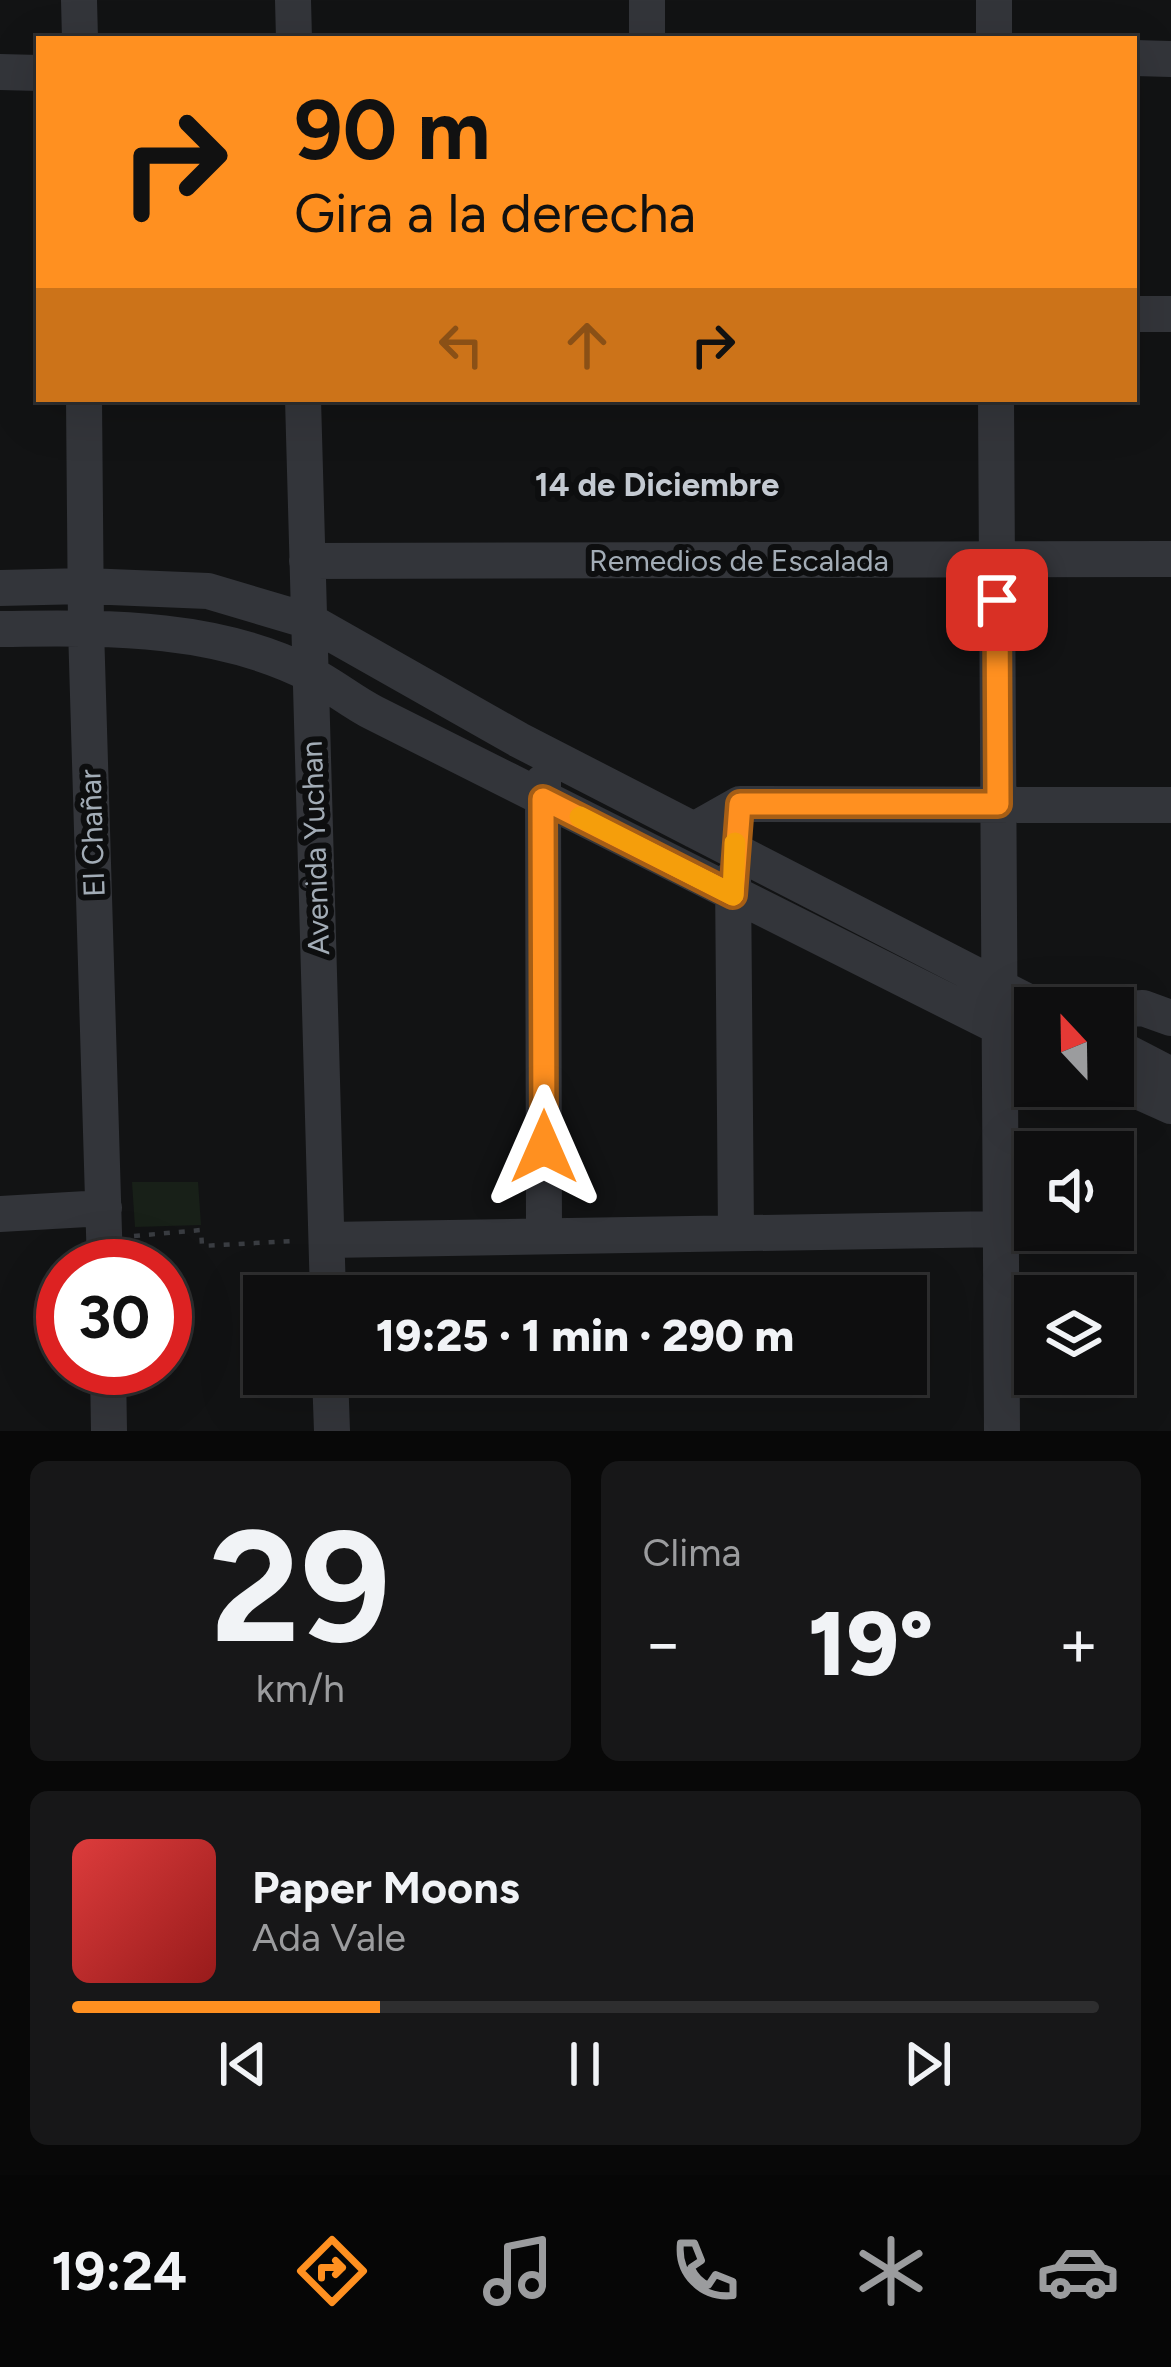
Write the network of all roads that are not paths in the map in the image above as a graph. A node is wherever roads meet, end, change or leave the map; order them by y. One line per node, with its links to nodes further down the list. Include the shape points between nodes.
1 (79, 0): 5 (street)
2 (293, 0): 6 (street)
3 (647, 0): 7 (street)
4 (994, 0): 8 (street)
5 (80, 36)
6 (294, 36)
7 (647, 36)
8 (994, 36)
9 (1137, 58): 10 (street)
10 (1171, 59)
11 (0, 72): 12 (street)
12 (36, 73)
13 (1137, 314): 14 (street)
14 (1171, 314)
15 (84, 402): 21 (street, El Chañar)
16 (303, 402): 20 (street, Avenida Yuchan)
17 (996, 402): 18 (street)
18 (997, 559): 19 (street, Remedios de Escalada); 20 (street, Remedios de Escalada); 32 (street)
19 (1171, 559)
20 (307, 561): 23 (street, Avenida Yuchan)
21 (86, 586): 22 (street); 23 (street, via 208,591); 24 (street, El Chañar)
22 (0, 588)
23 (309, 621): 26 (street, Avenida Yuchan); 28 (street)
24 (86, 628): 25 (street); 26 (street, via 232,644); 51 (street, El Chañar)
25 (0, 629)
26 (310, 674): 27 (street); 29 (street, Avenida Yuchan)
27 (374, 713): 29 (street, via 344,723); 30 (street)
28 (544, 753): 30 (street); 34 (street)
29 (313, 757): 52 (street, Avenida Yuchan)
30 (543, 799): 36 (street); 50 (street)
31 (740, 804): 32 (street); 34 (street); 35 (street)
32 (998, 804): 33 (street); 37 (street)
33 (1171, 805)
34 (694, 830): 35 (street)
35 (734, 850): 36 (street); 37 (street)
36 (733, 895): 41 (street); 49 (street)
37 (999, 987): 38 (street); 41 (street)
38 (1014, 995)
39 (1134, 1009): 40 (street)
40 (1171, 1018)
41 (1000, 1030): 42 (street); 48 (street)
42 (1014, 1036)
43 (1134, 1056): 44 (street)
44 (1171, 1075)
45 (1134, 1089): 46 (street)
46 (1171, 1106)
47 (0, 1214): 51 (street)
48 (1001, 1229): 49 (street); 58 (street)
49 (736, 1233): 50 (street)
50 (544, 1234): 52 (street)
51 (104, 1238)
52 (309, 1241): 53 (street, Avenida Yuchan)
53 (321, 1275)
54 (109, 1395): 56 (street)
55 (331, 1395): 57 (street)
56 (110, 1431)
57 (332, 1431)
58 (1002, 1431)

